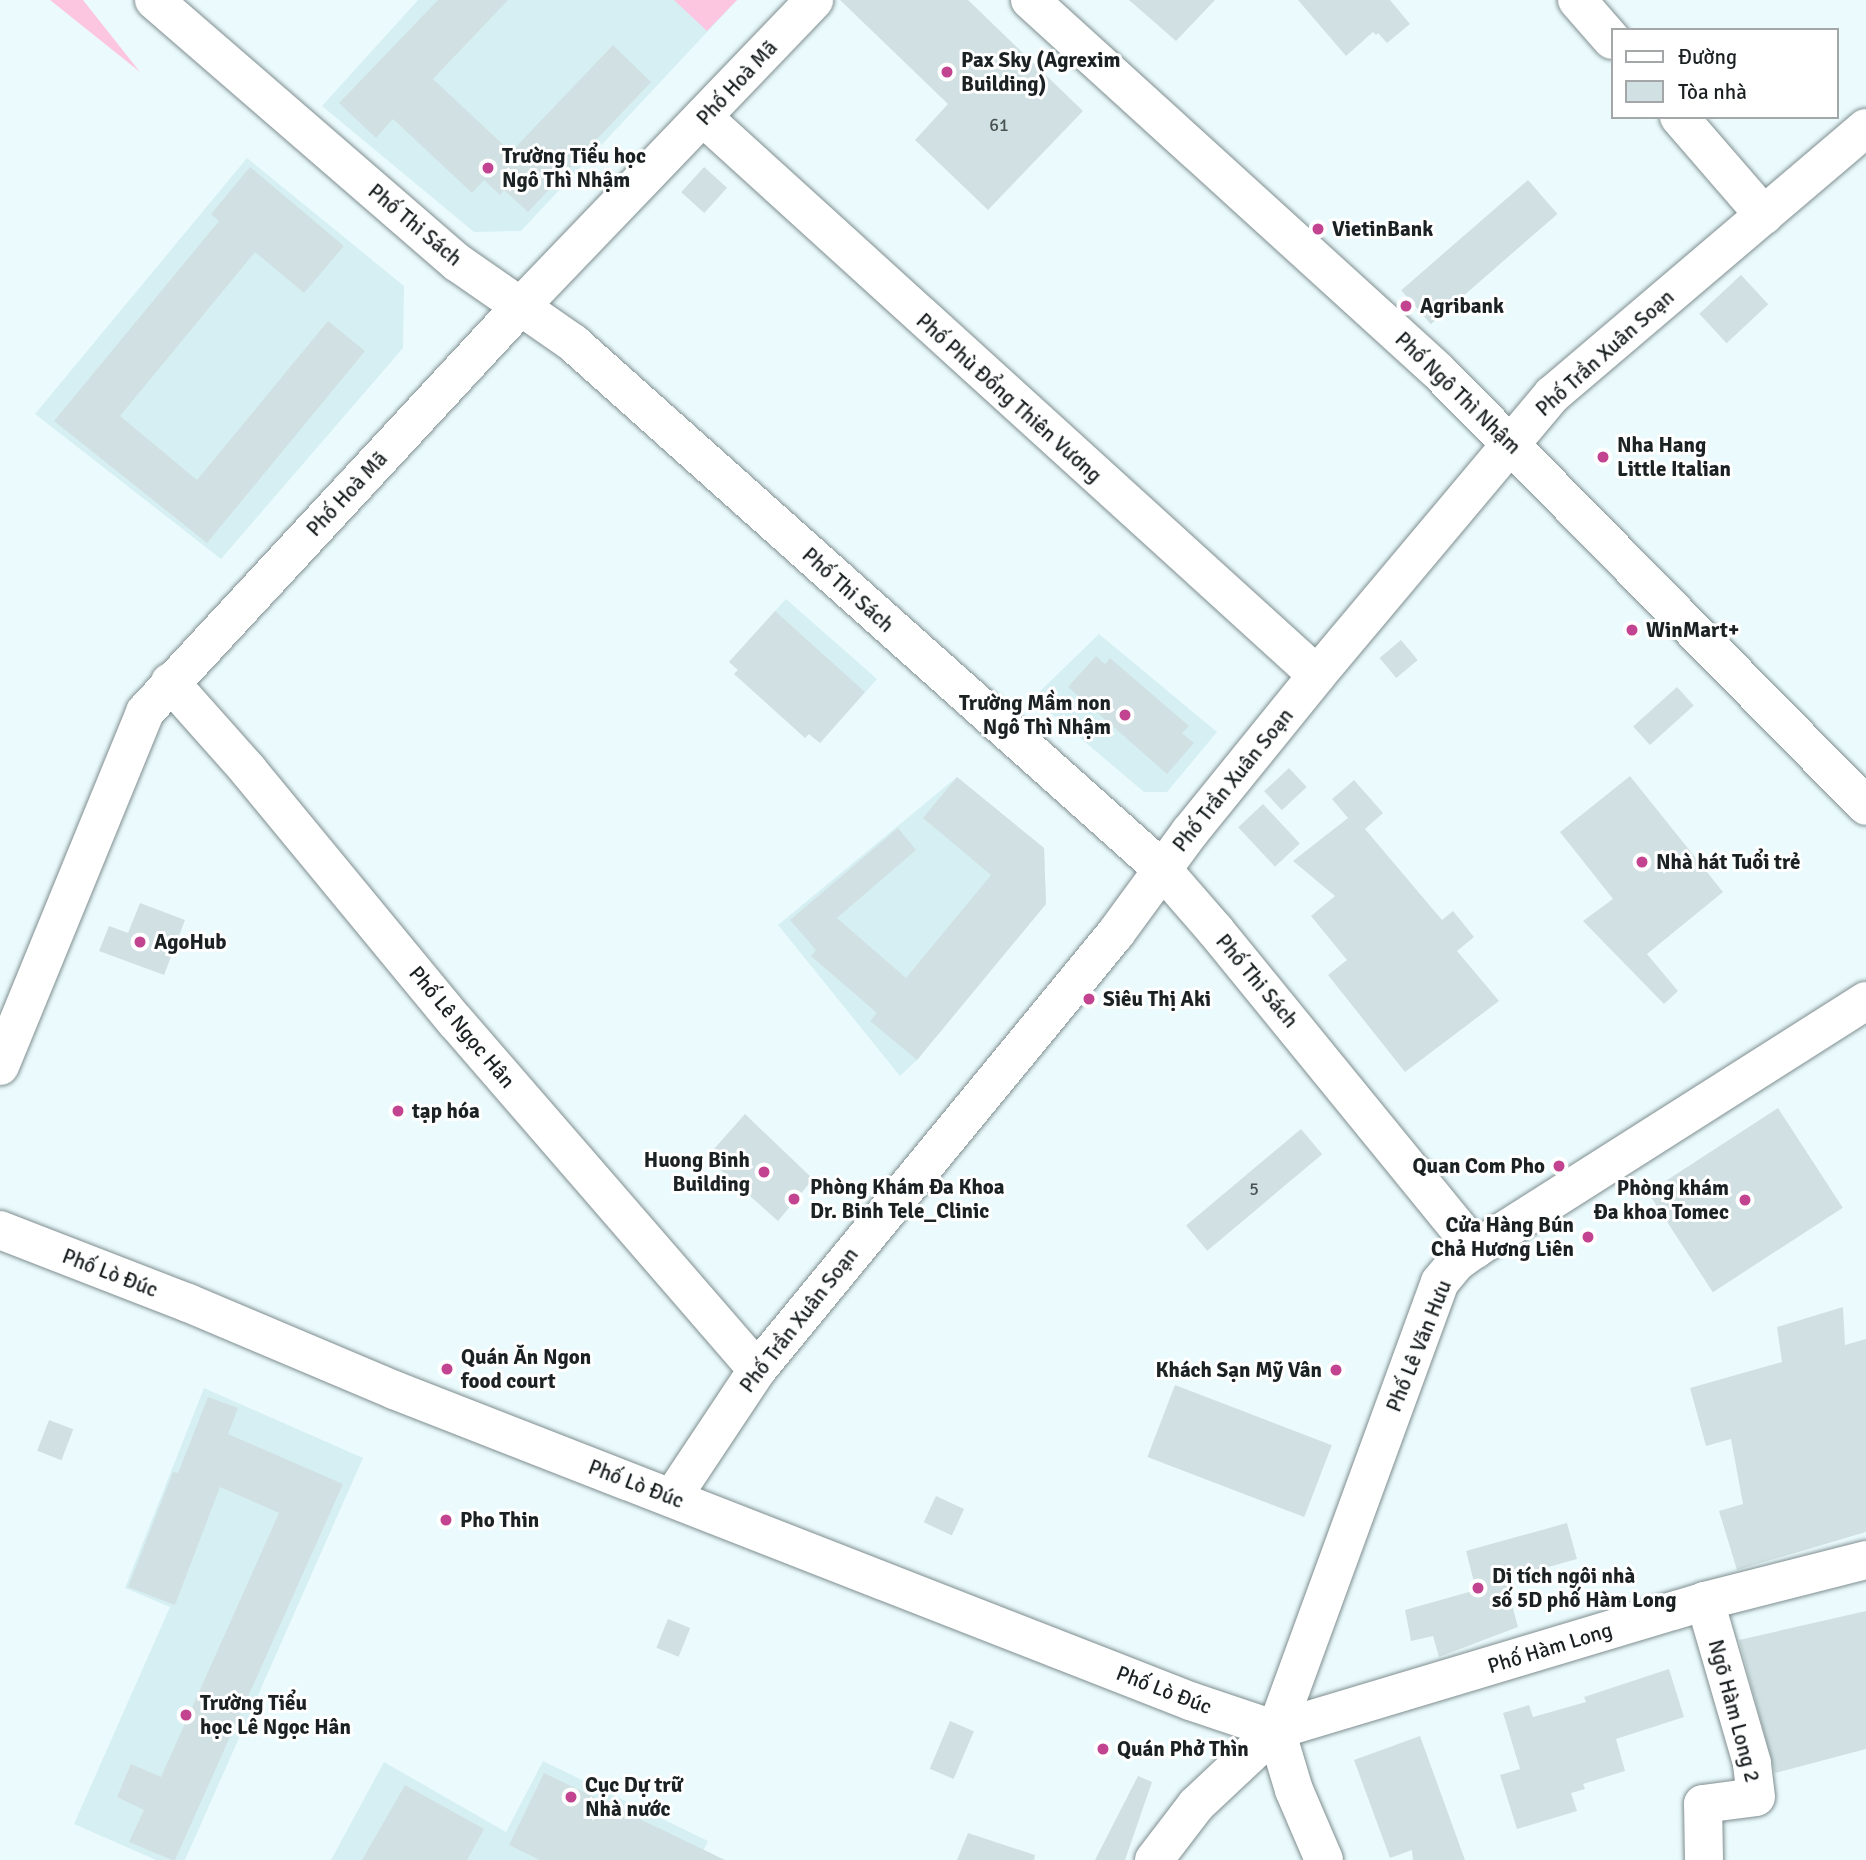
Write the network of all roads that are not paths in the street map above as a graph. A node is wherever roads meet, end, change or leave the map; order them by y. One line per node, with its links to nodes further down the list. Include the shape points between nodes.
1 (154, 0): 10 (street, Phố Thi Sách, via 458,263)
2 (814, 0): 6 (street, Phố Hoà Mã)
3 (1030, 0): 11 (street, Phố Ngô Thì Nhậm)
4 (1577, 0): 5 (street)
5 (1610, 38)
6 (704, 118): 10 (street, Phố Hoà Mã); 12 (street, Phố Phù Đổng Thiên Vương)
7 (1680, 119): 9 (street)
8 (1866, 128): 9 (street, Phố Trần Xuân Soạn)
9 (1764, 215): 11 (street, Phố Trần Xuân Soạn, via 1552,395)
10 (522, 305): 13 (street, Phố Hoà Mã); 15 (street, Phố Thi Sách, via 573,343)
11 (1511, 443): 12 (street, Phố Trần Xuân Soạn); 14 (street, Phố Ngô Thì Nhậm)
12 (1317, 675): 15 (street, Phố Trần Xuân Soạn)
13 (170, 682): 17 (street, Phố Hoà Mã, via 145,712 130,742); 20 (street, Phố Lê Ngọc Hân)
14 (1866, 806)
15 (1162, 869): 19 (street, Phố Thi Sách); 20 (street, Phố Trần Xuân Soạn, via 1116,933)
16 (1866, 1001): 19 (street, Phố Lê Văn Hưu)
17 (0, 1066)
18 (0, 1230): 21 (street, Phố Lò Đúc)
19 (1475, 1249): 24 (street, Phố Lê Văn Hưu, via 1440,1282)
20 (757, 1370): 21 (street, Phố Trần Xuân Soạn)
21 (673, 1498): 24 (street, Phố Lò Đúc, via 1190,1701)
22 (1866, 1560): 23 (street, Phố Hàm Long)
23 (1705, 1601): 24 (street, Phố Hàm Long); 27 (street, Ngõ Hàm Long 2, via 1752,1763 1756,1797 1703,1804)
24 (1276, 1730): 25 (street, via 1196,1805); 26 (street, via 1294,1790)
25 (1154, 1860)
26 (1324, 1860)
27 (1704, 1860)

